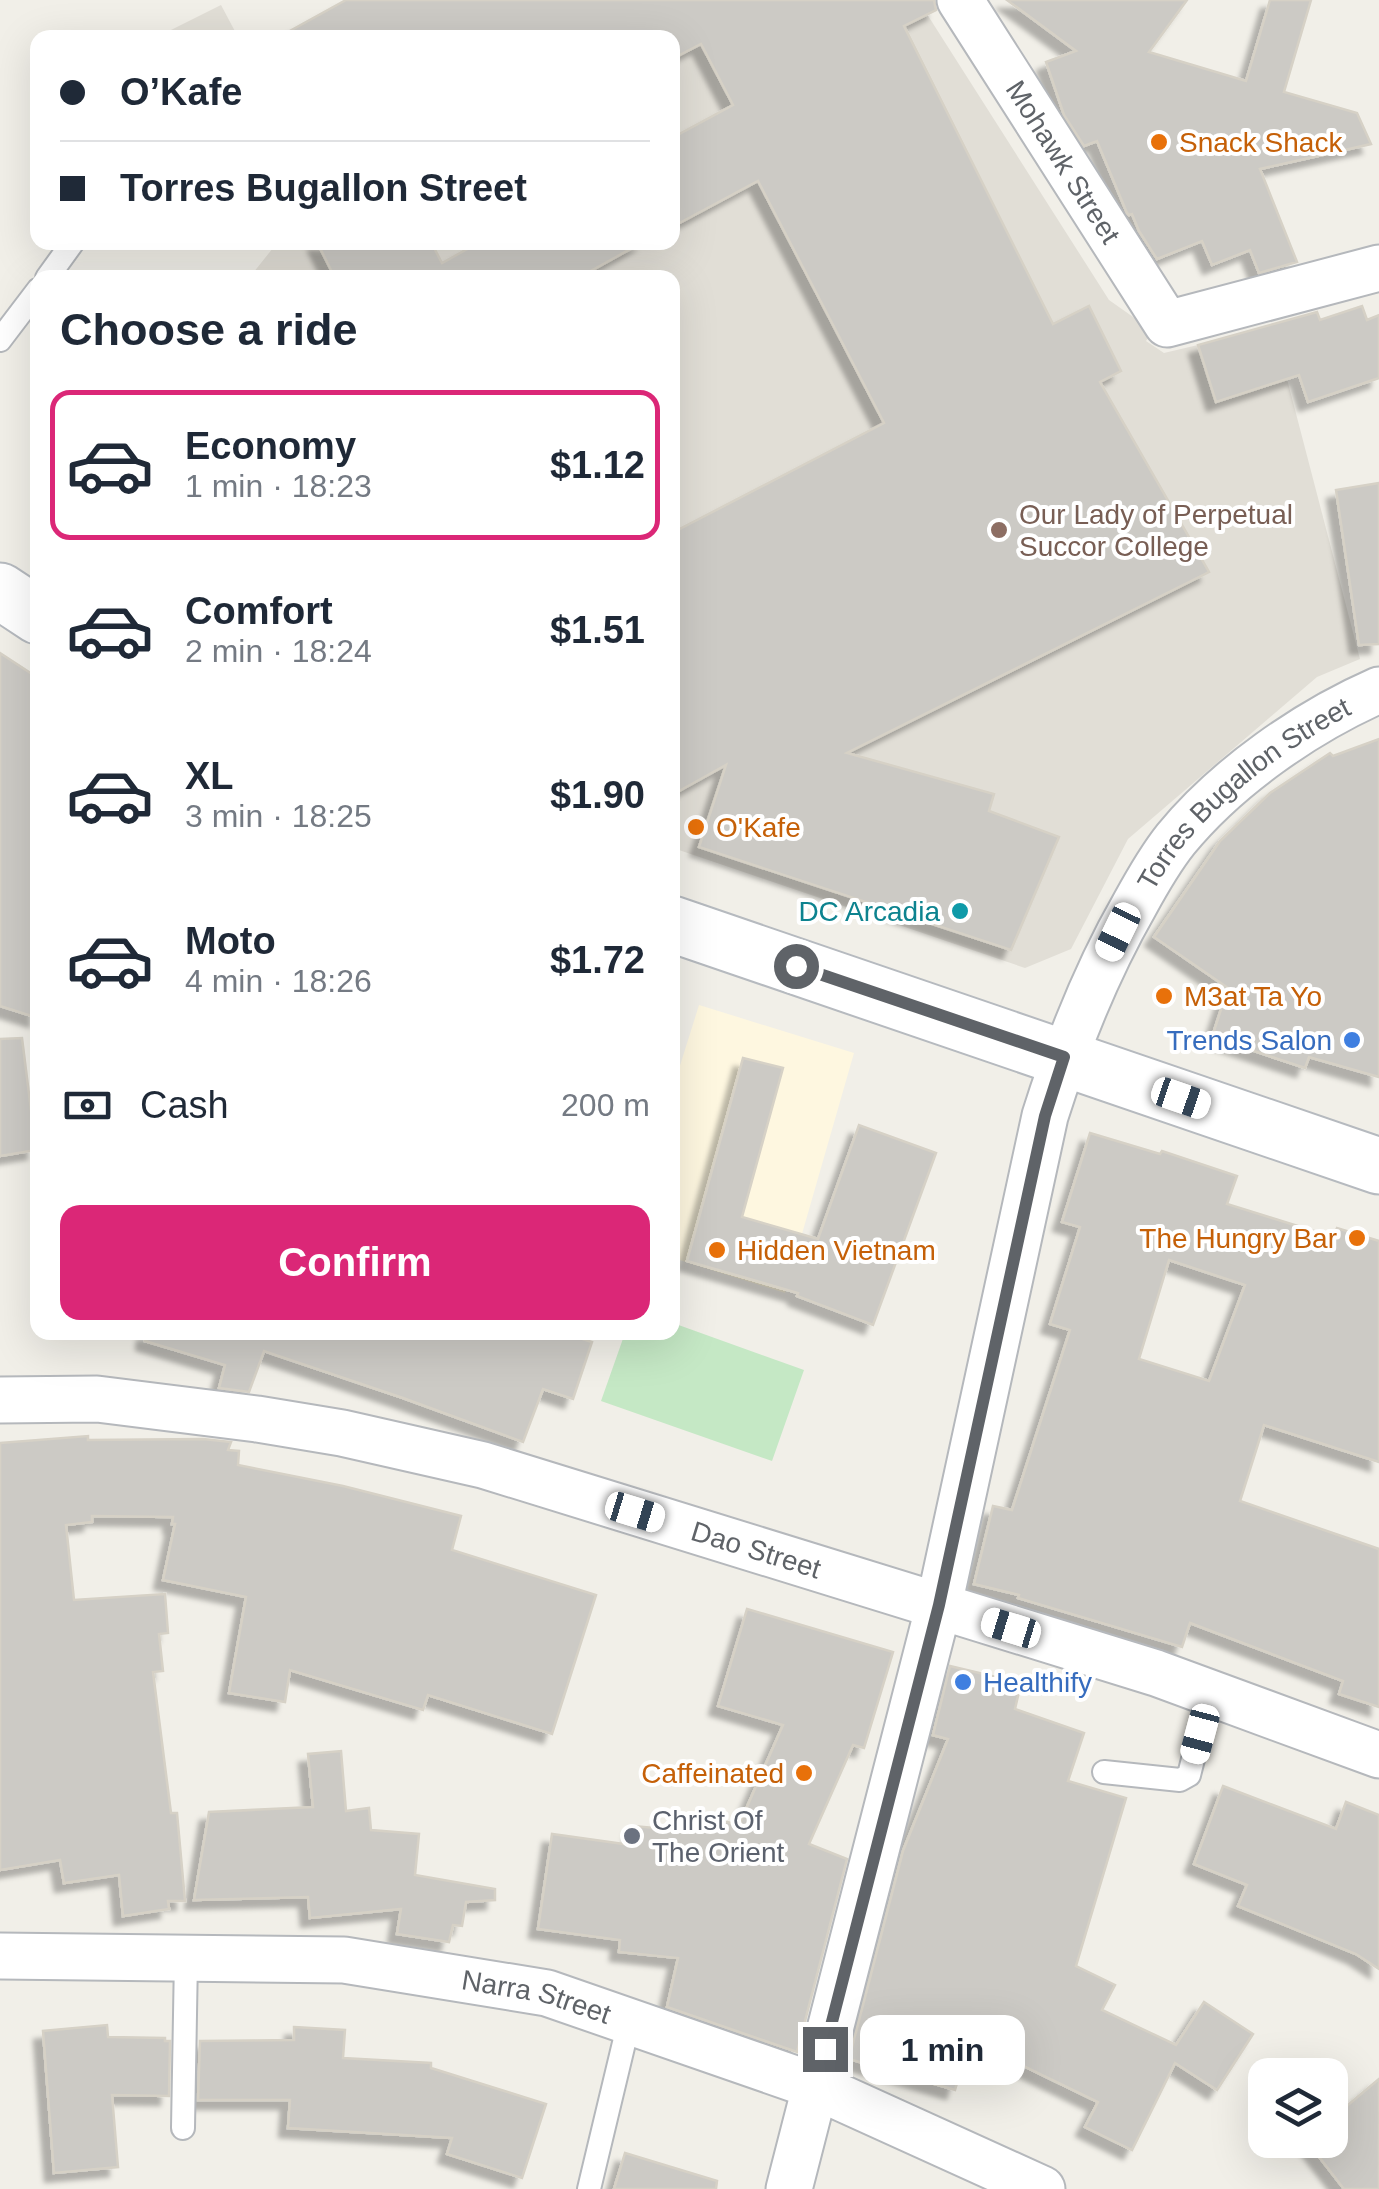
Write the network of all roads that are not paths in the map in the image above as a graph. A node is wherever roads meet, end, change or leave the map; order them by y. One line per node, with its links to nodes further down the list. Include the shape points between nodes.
1 (960, 0): 2 (street, Mohawk Street, via 1167,324)
2 (1379, 268)
3 (30, 301): 4 (lane)
4 (0, 340)
5 (0, 591): 6 (main road)
6 (30, 611)
7 (1379, 690): 9 (street, Torres Bugallon Street, via 1326,716 1243,774 1176,840 1118,932)
8 (680, 927): 9 (main road)
9 (1064, 1057): 10 (main road); 12 (street, Torres Bugallon Street, via 1045,1116)
10 (1379, 1166)
11 (0, 1400): 12 (street, Dao Street, via 97,1398 342,1433 484,1465)
12 (939, 1605): 13 (street, Dao Street); 19 (street, Torres Bugallon Street)
13 (1210, 1692): 14 (street, Dao Street); 15 (lane, via 1189,1775 1180,1780)
14 (1379, 1755)
15 (1104, 1772)
16 (0, 1956): 17 (street, Narra Street)
17 (186, 1958): 18 (street, Narra Street, via 344,1960 547,1994); 20 (lane)
18 (629, 2022): 19 (street, Narra Street); 21 (lane)
19 (815, 2086): 22 (street, Torres Bugallon Street); 23 (street, Narra Street)
20 (184, 2128)
21 (589, 2189)
22 (789, 2189)
23 (1042, 2189)

